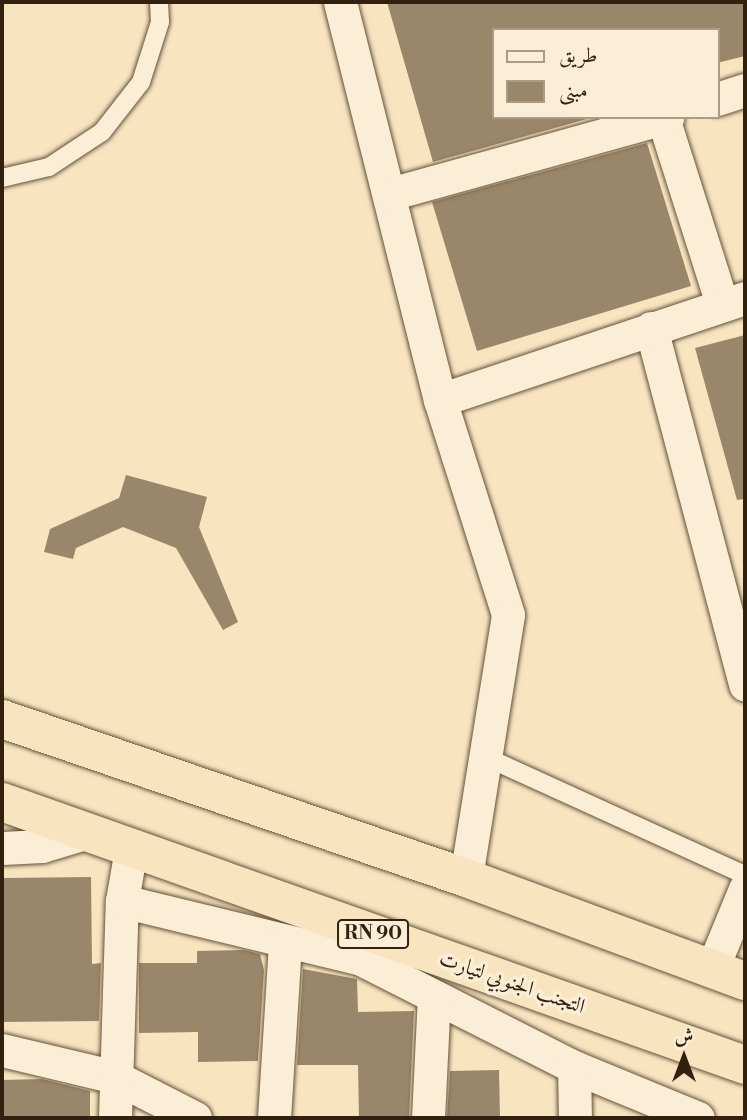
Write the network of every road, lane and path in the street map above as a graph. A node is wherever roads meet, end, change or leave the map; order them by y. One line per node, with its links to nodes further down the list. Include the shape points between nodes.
1 (159, 2): 7 (lane, via 160,22 141,82 102,132 49,167)
2 (340, 2): 8 (street)
3 (745, 90): 4 (street)
4 (719, 98)
5 (661, 119): 8 (street)
6 (665, 119): 9 (street)
7 (2, 178)
8 (390, 194): 11 (street)
9 (734, 301): 10 (street)
10 (651, 328): 11 (street); 12 (street)
11 (440, 400): 14 (street, via 508,615)
12 (745, 685)
13 (2, 719): 20 (highway)
14 (488, 758): 19 (lane); 20 (street)
15 (2, 802): 16 (highway, التجنب الجنوبي لتيارت / RN 90)
16 (85, 833): 17 (street, via 42,846); 18 (highway, التجنب الجنوبي لتيارت / RN 90)
17 (2, 848)
18 (131, 849): 22 (street); 27 (highway, التجنب الجنوبي لتيارت / RN 90)
19 (745, 876)
20 (466, 878): 24 (highway)
21 (745, 890): 24 (street)
22 (122, 901): 23 (street); 29 (street)
23 (285, 941): 25 (street, via 361,959); 32 (street)
24 (729, 975)
25 (434, 997): 28 (street); 33 (street)
26 (2, 1050): 29 (street)
27 (745, 1065)
28 (575, 1067): 34 (street); 35 (street)
29 (115, 1077): 30 (street); 31 (street)
30 (115, 1118)
31 (195, 1118)
32 (275, 1118)
33 (428, 1118)
34 (576, 1118)
35 (698, 1118)

